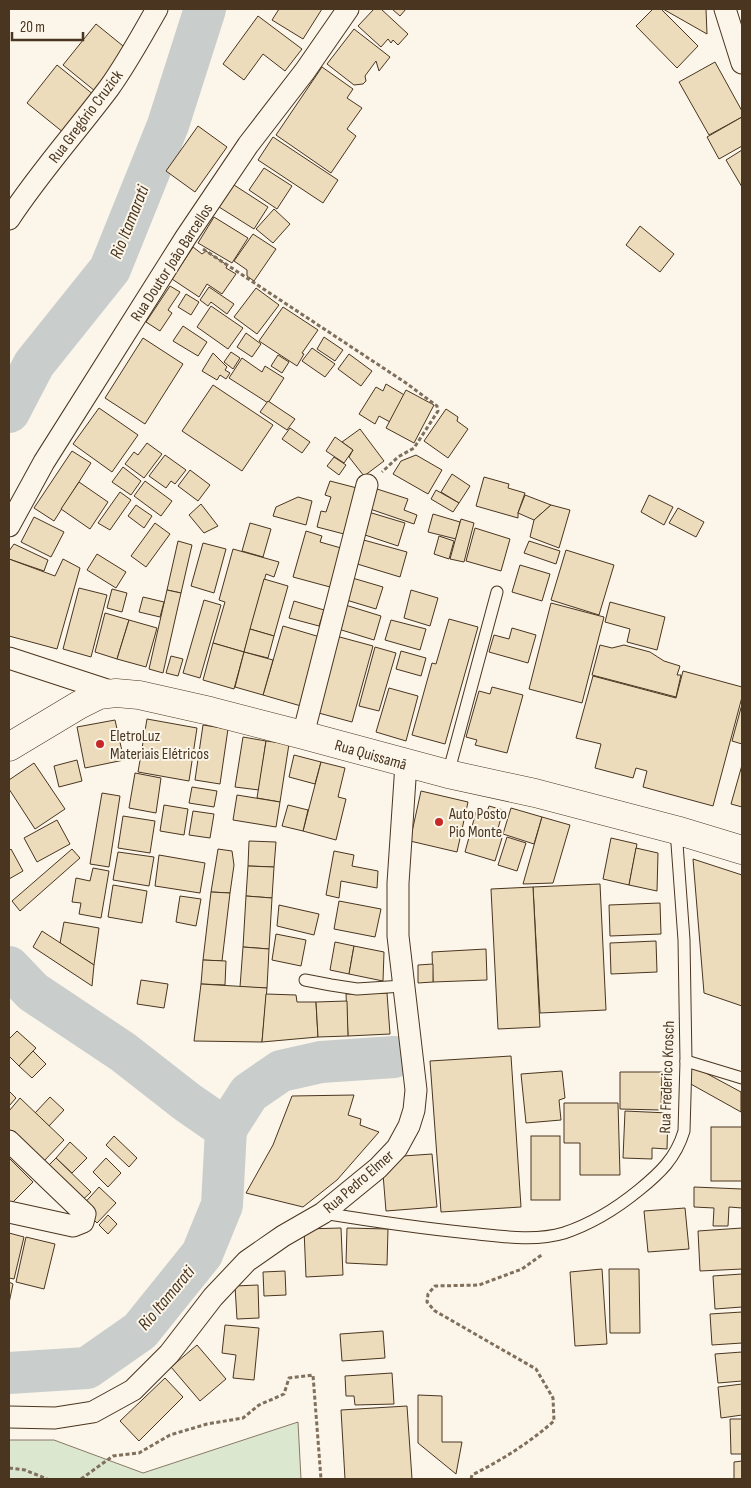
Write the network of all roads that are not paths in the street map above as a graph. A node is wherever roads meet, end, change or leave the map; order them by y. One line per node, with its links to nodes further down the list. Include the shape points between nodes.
1 (157, 9): 5 (street, Rua Gregório Cruzick, via 110,86 27,191)
2 (348, 9): 7 (street, Rua Doutor João Barcellos, via 248,145 186,237 44,462)
3 (725, 9): 4 (street)
4 (742, 63)
5 (9, 220)
6 (367, 485): 11 (street)
7 (9, 526)
8 (497, 592): 14 (lane)
9 (9, 658): 10 (street)
10 (116, 693): 11 (street, Rua Quissamã, via 139,695); 12 (street, Rua Quissamã, via 99,695 79,705)
11 (303, 734): 13 (street, Rua Quissamã)
12 (9, 747)
13 (406, 764): 14 (street, Rua Quissamã); 18 (street, Rua Pedro Elmer, via 398,883 398,936)
14 (448, 774): 15 (street, Rua Quissamã)
15 (676, 830): 16 (street, Rua Quissamã); 19 (lane, Rua Frederico Krosch, via 684,940)
16 (742, 850)
17 (305, 980): 18 (lane, via 357,988)
18 (403, 986): 23 (street, Rua Pedro Elmer, via 416,1090 409,1126 397,1148 378,1168)
19 (686, 1061): 20 (lane); 23 (lane, Rua Frederico Krosch, via 684,1131 673,1156 656,1176 592,1222 562,1234 507,1237 410,1227)
20 (742, 1078)
21 (9, 1141): 22 (street, via 84,1214 83,1222 73,1226)
22 (9, 1212)
23 (323, 1213): 24 (street, Rua Pedro Elmer, via 282,1236 247,1262 213,1297 169,1354 133,1390 93,1412 55,1418)
24 (9, 1417)

